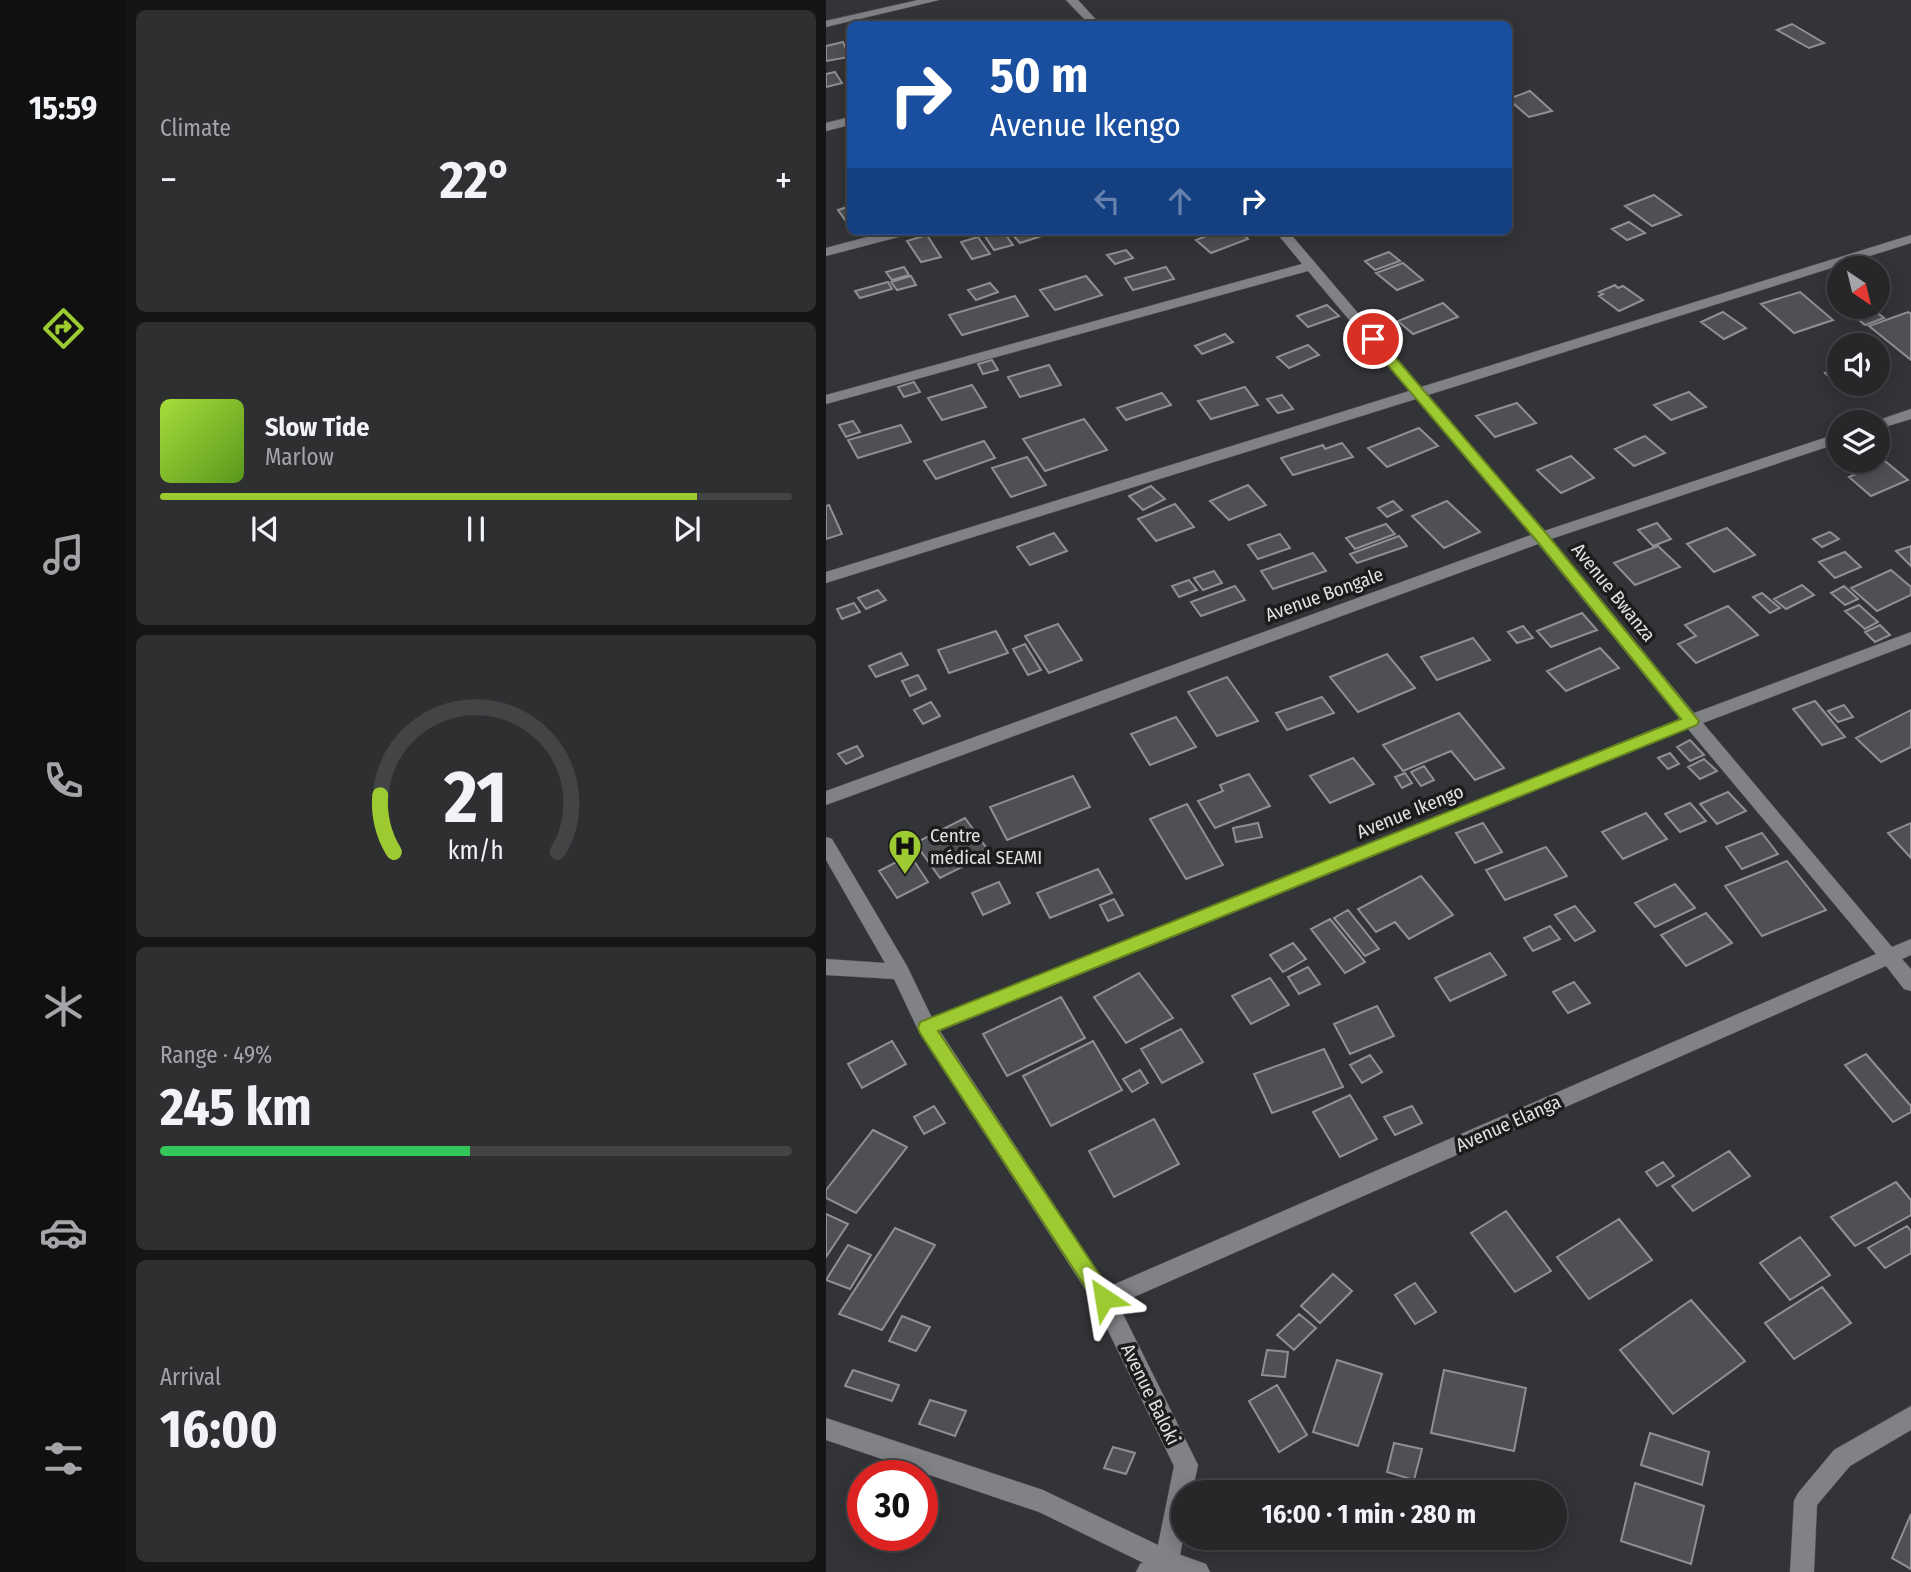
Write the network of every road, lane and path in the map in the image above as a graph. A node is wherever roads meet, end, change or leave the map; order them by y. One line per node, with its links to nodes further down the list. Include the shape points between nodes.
1 (933, 0): 4 (street)
2 (1072, 0): 3 (street)
3 (1091, 21)
4 (826, 24)
5 (847, 122): 6 (street)
6 (826, 127)
7 (890, 235): 10 (street)
8 (1284, 235): 11 (street, Avenue Bwanza)
9 (1911, 239): 12 (street)
10 (826, 252)
11 (1311, 266): 12 (street, Avenue Bwanza); 13 (street)
12 (1419, 394): 17 (street, Avenue Bwanza); 18 (street)
13 (826, 400)
14 (1911, 414): 15 (street)
15 (1890, 421)
16 (1827, 442): 17 (street, Avenue Bongale)
17 (1541, 537): 20 (street, Avenue Bwanza); 21 (street, Avenue Bongale)
18 (826, 579)
19 (1911, 638): 20 (street, Avenue Ikengo)
20 (1692, 721): 24 (street, Avenue Bwanza); 28 (street, Avenue Ikengo)
21 (826, 798)
22 (826, 844): 26 (street, Avenue Baloki)
23 (1911, 947): 24 (street, Avenue Elanga)
24 (1888, 956): 27 (street, Avenue Bwanza); 29 (street, Avenue Elanga)
25 (826, 967): 26 (street)
26 (900, 972): 28 (street, Avenue Baloki)
27 (1911, 982)
28 (927, 1028): 29 (street, Avenue Baloki)
29 (1104, 1298): 32 (street, Avenue Baloki, via 1186,1465)
30 (1911, 1417): 34 (street, via 1842,1458 1807,1501)
31 (826, 1429): 32 (street, via 1043,1502)
32 (1157, 1567): 33 (street)
33 (1198, 1572)
34 (1802, 1572)

